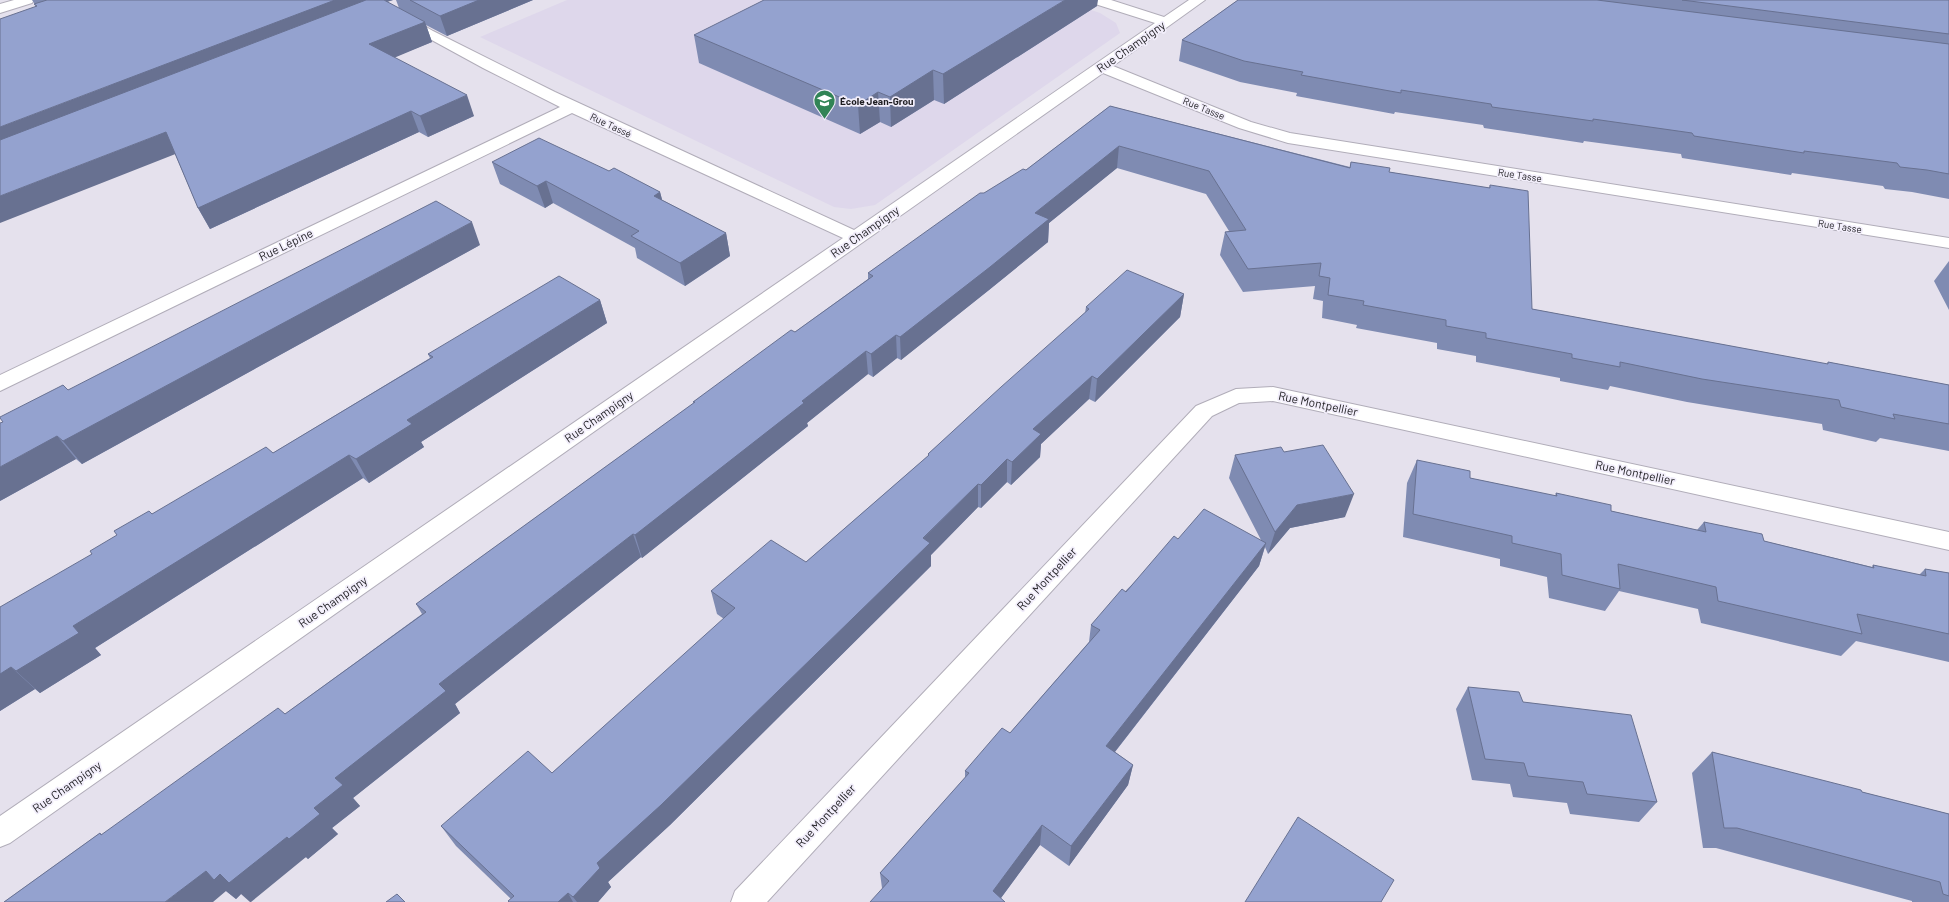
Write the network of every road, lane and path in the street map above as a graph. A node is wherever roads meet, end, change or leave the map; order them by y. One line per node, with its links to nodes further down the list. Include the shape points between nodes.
1 (27, 0): 6 (street)
2 (369, 0): 7 (street, Rue Tassé)
3 (1097, 0): 9 (street)
4 (1198, 0): 9 (street, Rue Champigny)
5 (403, 2): 7 (street)
6 (0, 9)
7 (385, 9): 8 (street); 11 (street, Rue Tassé, via 465,54)
8 (370, 15)
9 (1166, 22): 10 (street, Rue Champigny)
10 (1102, 68): 12 (street, Rue Champigny); 13 (street, Rue Tasse, via 1245,125 1288,138)
11 (571, 107): 12 (street, Rue Tassé); 14 (street, Rue Lépine)
12 (858, 238): 16 (street, Rue Champigny)
13 (1949, 243)
14 (0, 384)
15 (1949, 541): 17 (street, Rue Montpellier, via 1273,394 1236,396 1204,411)
16 (0, 833)
17 (746, 902)

